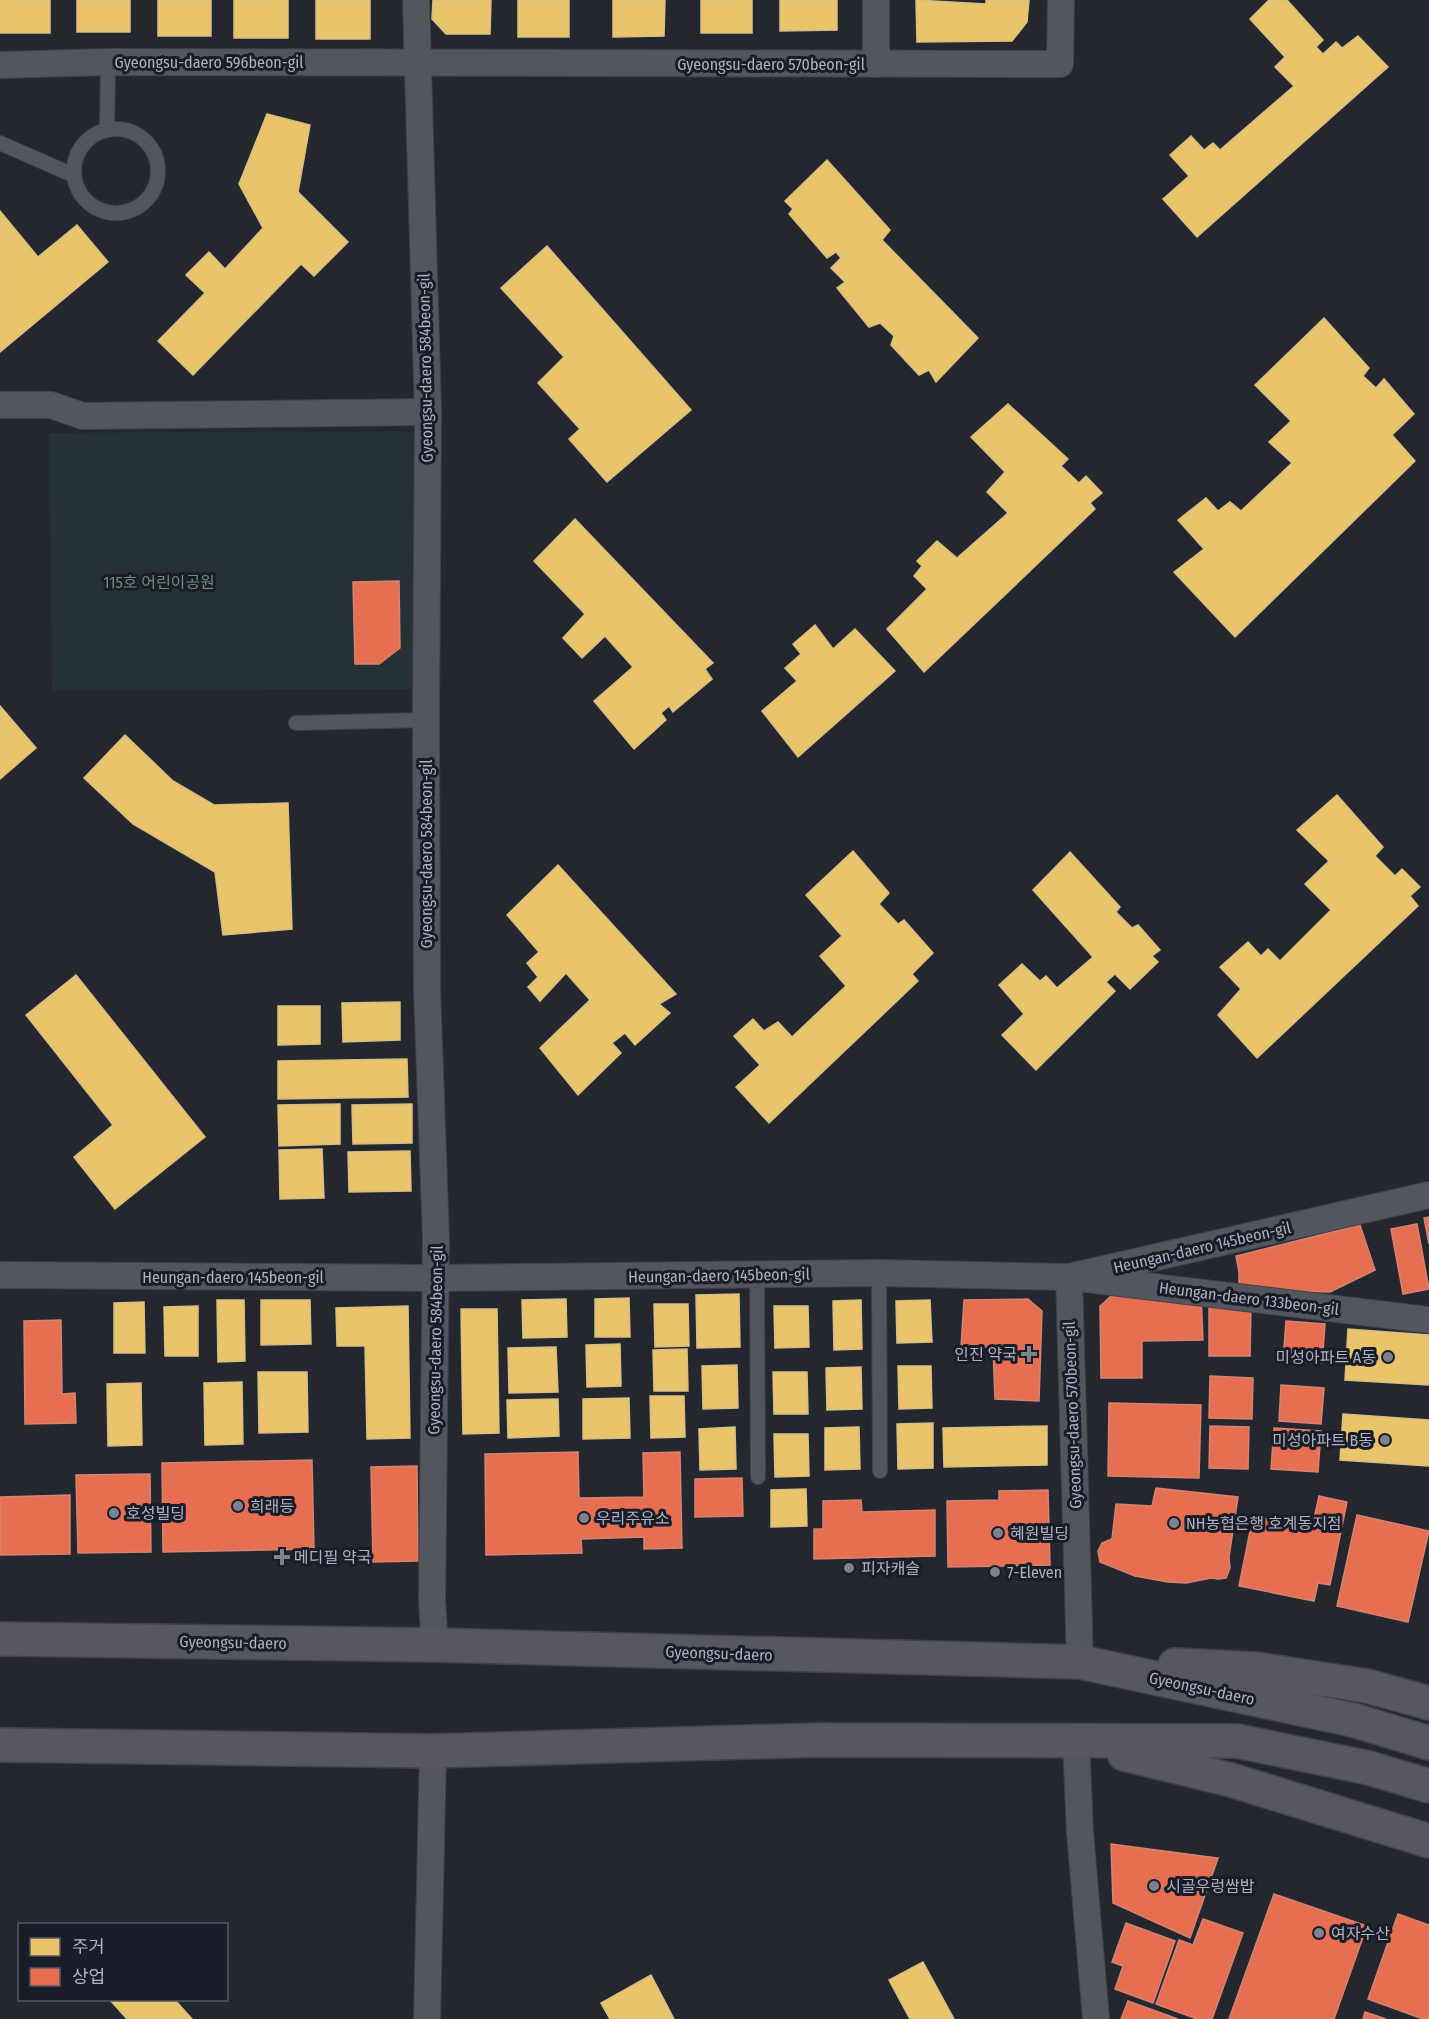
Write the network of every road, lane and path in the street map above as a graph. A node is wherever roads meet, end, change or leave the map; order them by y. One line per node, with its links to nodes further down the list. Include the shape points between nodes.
1 (416, 0): 5 (street, Gyeongsu-daero 584beon-gil)
2 (876, 0): 6 (street)
3 (1061, 0): 6 (street, Gyeongsu-daero 570beon-gil, via 1060,64)
4 (108, 62): 5 (street, Gyeongsu-daero 596beon-gil); 7 (street, Gyeongsu-daero 596beon-gil); 8 (lane)
5 (417, 63): 6 (street, Gyeongsu-daero 570beon-gil); 12 (street, Gyeongsu-daero 584beon-gil)
6 (876, 64)
7 (0, 65)
8 (106, 130): 10 (lane, via 88,138 76,155); 10 (lane, via 127,130 145,140 156,157 158,177 150,196 135,210 114,214 95,208 80,195)
9 (0, 142): 10 (lane)
10 (73, 175)
11 (0, 405): 12 (street, via 51,405 83,416)
12 (428, 412): 13 (street, Gyeongsu-daero 584beon-gil)
13 (426, 720): 14 (lane); 20 (street, Gyeongsu-daero 584beon-gil, via 427,989)
14 (297, 723)
15 (1429, 1195): 19 (street, Heungan-daero 145beon-gil)
16 (879, 1273): 18 (street, Heungan-daero 145beon-gil); 19 (street, Heungan-daero 145beon-gil); 22 (lane)
17 (0, 1275): 20 (street, Heungan-daero 145beon-gil)
18 (757, 1275): 20 (street, Heungan-daero 145beon-gil); 23 (lane)
19 (1069, 1277): 21 (street, Heungan-daero 133beon-gil); 26 (street, Gyeongsu-daero 570beon-gil)
20 (435, 1278): 25 (street, Gyeongsu-daero 584beon-gil)
21 (1429, 1320)
22 (880, 1471)
23 (758, 1478)
24 (0, 1640): 25 (main road, Gyeongsu-daero)
25 (435, 1645): 26 (main road, Gyeongsu-daero)
26 (1080, 1662): 27 (main road, via 1256,1669 1367,1686); 29 (main road, Gyeongsu-daero, via 1353,1720)
27 (1429, 1703)
28 (1076, 1742): 31 (main road, via 820,1740); 32 (main road, via 1237,1741 1369,1768); 33 (main road, via 1231,1780); 35 (street)
29 (1429, 1743)
30 (0, 1745): 31 (main road)
31 (433, 1751): 34 (street)
32 (1429, 1786)
33 (1429, 1841)
34 (427, 2019)
35 (1096, 2019)

